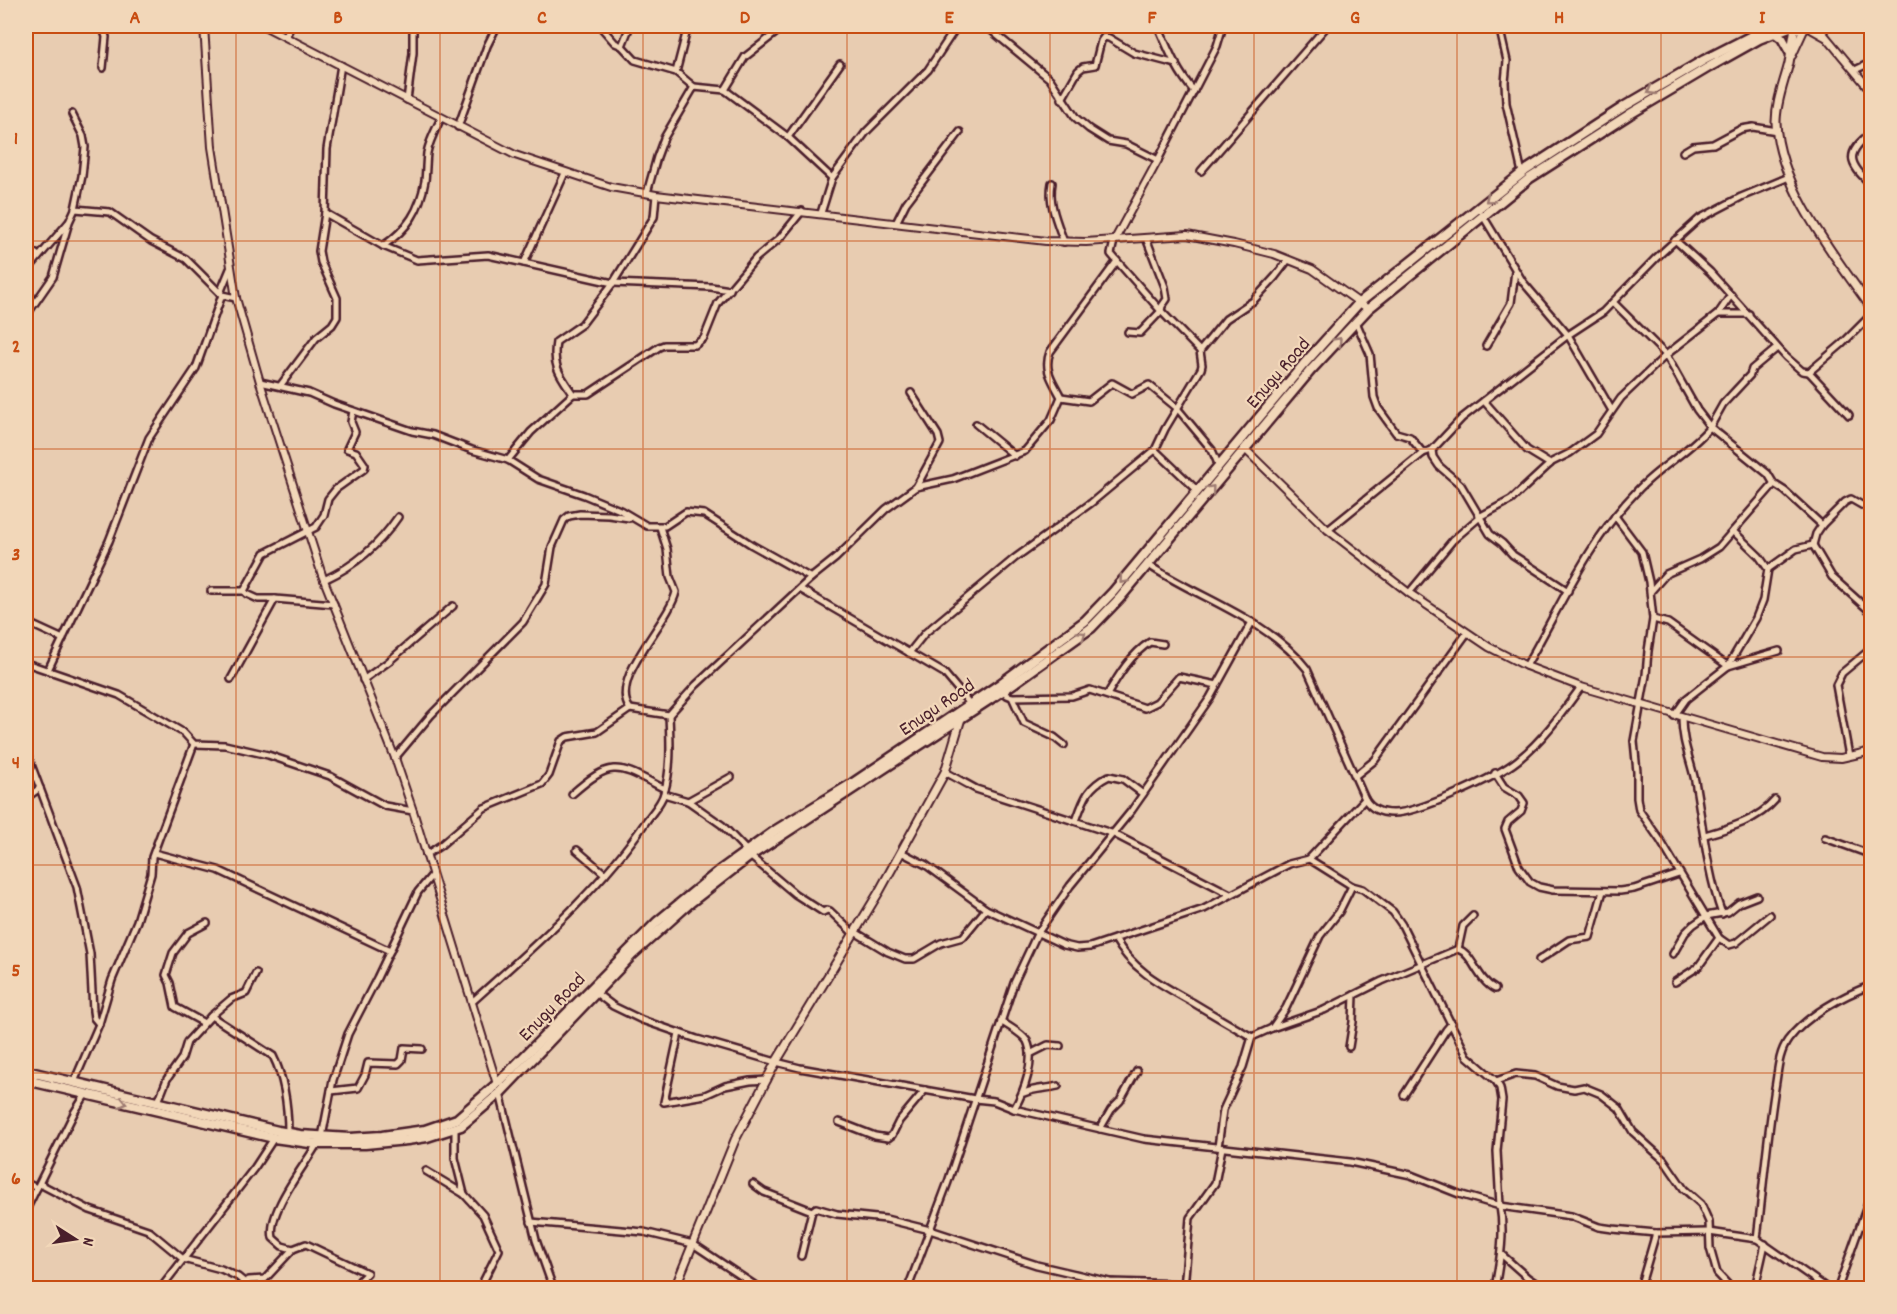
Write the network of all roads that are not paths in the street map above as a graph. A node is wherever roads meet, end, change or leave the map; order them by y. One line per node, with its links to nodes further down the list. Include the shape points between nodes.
1 (102, 26): 29 (street, via 106,37)
2 (204, 26): 73 (street, via 212,147)
3 (264, 26): 20 (street)
4 (291, 26): 20 (street)
5 (413, 26): 37 (street)
6 (497, 26): 40 (street)
7 (600, 26): 22 (street)
8 (630, 26): 22 (street)
9 (688, 26): 31 (street)
10 (957, 26): 51 (street, via 928,70 866,132)
11 (986, 26): 36 (street, via 1050,79)
12 (1158, 26): 27 (street)
13 (1223, 26): 34 (street)
14 (1327, 26): 47 (street)
15 (1499, 26): 49 (street, via 1507,61 1506,104)
16 (1817, 26): 21 (street)
17 (1800, 27): 19 (main road); 21 (street); 23 (main road); 25 (main road)
18 (782, 28): 33 (street, via 745,57)
19 (1773, 29): 23 (main road); 49 (main road, Enugu Road, one-way to 49, via 1758,32 1625,106); 60 (main road, via 1530,178)
20 (286, 36): 28 (street)
21 (1826, 38): 30 (street)
22 (622, 46): 31 (street, via 636,60)
23 (1790, 52): 25 (main road)
24 (1872, 62): 30 (street)
25 (1789, 63): 41 (main road, via 1778,107)
26 (840, 64): 44 (street)
27 (1176, 64): 34 (street); 36 (street, via 1134,53 1104,37 1095,65 1078,71)
28 (341, 65): 37 (street); 58 (street, via 327,148)
29 (103, 68)
30 (1854, 70): 35 (street)
31 (676, 72): 32 (street)
32 (694, 87): 33 (street); 54 (street, via 664,138)
33 (725, 90): 44 (street)
34 (1194, 91): 46 (street)
35 (1872, 92)
36 (1062, 99): 46 (street, via 1089,129 1108,141 1126,144)
37 (406, 100): 39 (street)
38 (72, 114): 56 (street, via 85,147)
39 (441, 118): 40 (street); 67 (street, via 428,151 425,182 416,210 408,225)
40 (458, 127): 48 (street, via 515,155)
41 (1777, 131): 45 (street, via 1741,129 1713,144 1693,146); 50 (main road)
42 (960, 132): 62 (street, via 906,203)
43 (1872, 132): 53 (street, via 1851,155 1859,174)
44 (788, 137): 51 (street)
45 (1683, 152)
46 (1158, 160): 64 (street)
47 (1201, 171)
48 (565, 173): 54 (street, via 610,188); 72 (street)
49 (1522, 173): 82 (main road, Enugu Road, one-way to 82)
50 (1789, 177): 65 (street, via 1741,196 1699,219); 84 (main road, via 1810,217)
51 (832, 178): 59 (street)
52 (1052, 183): 66 (street, via 1052,207)
53 (1872, 185)
54 (647, 193): 55 (street)
55 (656, 195): 57 (street); 76 (street, via 654,217)
56 (75, 209): 61 (street); 78 (street, via 110,212 151,241 186,259)
57 (802, 211): 59 (street); 77 (street)
58 (326, 213): 67 (street); 99 (street, via 321,262 338,298 337,317)
59 (821, 213): 62 (street)
60 (1483, 216): 74 (street); 83 (main road)
61 (69, 222): 69 (street); 89 (street, via 53,277)
62 (896, 223): 66 (street)
63 (1146, 238): 64 (street); 70 (street, via 1187,235); 85 (street, via 1167,294)
64 (1114, 240): 66 (street); 71 (street, via 1111,254)
65 (1675, 240): 79 (street); 81 (street)
66 (1064, 242)
67 (383, 246): 72 (street, via 417,260 488,255)
68 (26, 247): 69 (street)
69 (39, 256): 75 (street)
70 (1288, 260): 82 (street, via 1312,269); 95 (street, via 1253,302 1226,319)
71 (1117, 261): 85 (street); 102 (street, via 1047,360 1048,374)
72 (525, 263): 76 (street)
73 (230, 268): 78 (street); 80 (street)
74 (1515, 270): 92 (street); 93 (street, via 1511,303)
75 (29, 273)
76 (613, 283): 77 (street); 101 (street, via 582,324 556,342 556,366)
77 (730, 290): 101 (street, via 715,309 699,343 664,345 588,394)
78 (221, 294): 80 (street); 154 (street, via 196,368 149,438 109,541)
79 (1731, 295): 86 (street); 87 (street)
80 (236, 298): 98 (street)
81 (1613, 302): 92 (street); 96 (street)
82 (1359, 303): 83 (street); 117 (main road, Enugu Road)
83 (1368, 309): 90 (main road)
84 (1872, 309)
85 (1161, 311): 91 (street, via 1140,333); 95 (street)
86 (1718, 314): 87 (street); 96 (street)
87 (1749, 314): 94 (street)
88 (1872, 314): 97 (street)
89 (26, 316)
90 (1356, 322): 110 (main road, one-way to 90); 113 (street, via 1370,354 1378,408 1396,433 1410,437)
91 (1128, 332)
92 (1568, 335): 103 (street); 105 (street)
93 (1486, 346)
94 (1777, 348): 97 (street, via 1802,371); 109 (street, via 1752,369)
95 (1200, 351): 104 (street, via 1201,369)
96 (1666, 355): 105 (street); 109 (street, via 1696,410)
97 (1809, 372): 107 (street)
98 (260, 382): 99 (street); 133 (street)
99 (280, 386): 106 (street)
100 (911, 393): 119 (street, via 940,440)
101 (573, 394): 115 (street, via 531,432)
102 (1061, 397): 104 (street, via 1089,401 1112,383 1132,394 1148,385); 114 (street, via 1051,420)
103 (1484, 401): 112 (street); 116 (street, via 1527,450)
104 (1177, 408): 111 (street); 117 (street, via 1212,450)
105 (1611, 410): 116 (street, via 1596,434)
106 (353, 411): 115 (street); 133 (street, via 351,422 355,432 347,449 356,452 365,467 336,489 320,522)
107 (1850, 415)
108 (976, 424): 114 (street)
109 (1710, 427): 118 (street, via 1768,474); 127 (street, via 1637,490)
110 (1245, 449): 132 (street); 136 (main road, one-way to 110)
111 (1155, 450): 120 (street); 158 (street, via 1015,558 925,633)
112 (1432, 450): 113 (street); 126 (street, via 1439,466 1461,485)
113 (1423, 453): 132 (street)
114 (1016, 456): 119 (street, via 953,479)
115 (508, 460): 121 (street, via 538,479)
116 (1550, 464): 126 (street, via 1511,500)
117 (1219, 466): 120 (main road, Enugu Road)
118 (1774, 484): 130 (street); 134 (street)
119 (916, 487): 138 (street, via 886,509)
120 (1198, 491): 136 (main road, Enugu Road)
121 (599, 501): 122 (street); 124 (street, via 601,507)
122 (615, 508): 125 (street); 129 (street)
123 (1872, 511): 130 (street, via 1851,499)
124 (596, 513): 125 (street); 182 (street, via 564,520 552,547 546,584 523,622 431,715)
125 (609, 515): 129 (street)
126 (1481, 516): 143 (street, via 1490,534 1513,555); 145 (street, via 1454,540)
127 (1615, 516): 143 (street); 144 (street, via 1642,552)
128 (398, 517): 139 (street, via 372,550)
129 (633, 519): 131 (street)
130 (1822, 525): 135 (street)
131 (660, 527): 138 (street, via 686,512 698,512); 172 (street, via 676,592 671,608 627,681 624,698)
132 (1328, 530): 145 (street)
133 (308, 531): 139 (street); 142 (street, via 265,553)
134 (1733, 531): 137 (street); 144 (street, via 1719,547 1666,574)
135 (1813, 545): 137 (street, via 1796,549); 149 (street, via 1833,577)
136 (1144, 562): 152 (street); 167 (main road, one-way to 136, via 1091,628); 170 (main road, Enugu Road, one-way to 170, via 1085,621)
137 (1768, 569): 161 (street, via 1756,618)
138 (811, 578): 140 (street)
139 (324, 580): 147 (street)
140 (800, 589): 158 (street); 174 (street)
141 (212, 591): 142 (street)
142 (244, 591): 146 (street, via 258,599)
143 (1568, 591): 160 (street)
144 (1651, 591): 150 (street)
145 (1409, 593): 153 (street)
146 (275, 598): 147 (street); 163 (street)
147 (334, 604): 164 (street)
148 (453, 606): 164 (street)
149 (1872, 614)
150 (1653, 619): 161 (street, via 1668,623); 171 (street)
151 (26, 622): 154 (street)
152 (1252, 622): 165 (street); 185 (street, via 1294,652 1307,669)
153 (1467, 633): 160 (street); 185 (street, via 1375,760)
154 (63, 639): 162 (street)
155 (1163, 644): 168 (street, via 1150,642 1143,648 1120,672)
156 (1872, 648): 181 (street, via 1842,673 1836,685)
157 (1779, 651): 161 (street)
158 (909, 653): 170 (street, via 944,673)
159 (26, 663): 162 (street)
160 (1526, 666): 166 (street)
161 (1728, 666): 175 (street, via 1686,699)
162 (48, 670): 177 (street, via 118,695 184,733)
163 (231, 679)
164 (363, 680): 182 (street)
165 (1217, 685): 168 (street, via 1179,677 1145,708); 190 (street)
166 (1581, 687): 171 (street); 184 (street, via 1541,738 1517,761)
167 (1004, 690): 169 (street); 173 (main road)
168 (1107, 695): 169 (street, via 1090,690 1072,696)
169 (1012, 697): 178 (street, via 1024,723)
170 (970, 704): 173 (main road, Enugu Road)
171 (1639, 705): 175 (street); 208 (street, via 1634,741 1639,810)
172 (630, 709): 174 (street); 204 (street, via 597,732 561,741 542,784 484,808)
173 (961, 713): 183 (main road); 202 (main road, Enugu Road)
174 (669, 715): 188 (street, via 671,745)
175 (1674, 716): 176 (street)
176 (1682, 718): 181 (street, via 1822,757); 198 (street, via 1682,736)
177 (194, 744): 195 (street, via 225,745 268,755 330,776 385,806); 203 (street)
178 (1064, 745)
179 (26, 751): 187 (street)
180 (1872, 751): 181 (street)
181 (1849, 756)
182 (395, 758): 195 (street)
183 (945, 772): 196 (street, via 976,789); 201 (main road)
184 (1495, 773): 192 (street, via 1407,811 1383,812); 211 (street, via 1504,787 1524,803 1505,829 1519,867 1530,882 1553,890)
185 (1355, 776): 192 (street)
186 (731, 777): 194 (street)
187 (40, 788): 191 (street); 240 (street, via 77,887 90,954 94,1018)
188 (665, 792): 189 (street, via 627,770 615,768 592,776); 194 (street); 207 (street)
189 (572, 794)
190 (1143, 794): 196 (street, via 1123,779 1108,776 1091,787); 197 (street)
191 (26, 798)
192 (1365, 799): 206 (street)
193 (1775, 800): 198 (street, via 1760,814)
194 (688, 801): 202 (street, via 722,825)
195 (413, 811): 204 (street)
196 (1076, 821): 197 (street)
197 (1114, 834): 212 (street); 221 (street, via 1070,886)
198 (1705, 835): 215 (street, via 1710,875)
199 (1826, 838): 205 (street)
200 (577, 850): 207 (street)
201 (901, 852): 214 (street, via 926,865); 220 (main road)
202 (748, 853): 220 (street, via 795,894 823,912 830,911); 233 (main road, via 660,928); 256 (main road, Enugu Road, via 657,922)
203 (154, 854): 225 (street, via 218,870); 240 (street, via 137,921 112,980)
204 (426, 855): 209 (street)
205 (1872, 855)
206 (1309, 859): 210 (street); 212 (street, via 1289,864)
207 (605, 874): 235 (street, via 539,942)
208 (1679, 874): 211 (street, via 1634,889); 218 (street)
209 (432, 875): 225 (street, via 418,892); 235 (street)
210 (1352, 886): 228 (street, via 1363,889 1393,912); 241 (street, via 1339,912 1320,936 1286,1008)
211 (1603, 891): 227 (street, via 1590,937 1569,940)
212 (1230, 894): 223 (street, via 1204,909)
213 (1757, 896): 215 (street)
214 (986, 909): 220 (street, via 963,937 941,943 914,959 904,959); 221 (street)
215 (1722, 915): 218 (street)
216 (1770, 915): 222 (street, via 1732,944)
217 (1473, 916): 224 (street, via 1463,926)
218 (1706, 916): 222 (street); 226 (street, via 1685,933)
219 (207, 923): 238 (street, via 188,933 173,953 166,975 175,1006)
220 (854, 933): 248 (main road)
221 (1037, 934): 223 (street, via 1077,948); 237 (street)
222 (1719, 938): 230 (street, via 1698,967)
223 (1115, 939): 243 (street, via 1132,963 1151,978)
224 (1458, 949): 228 (street); 232 (street, via 1465,952 1486,985)
225 (390, 951): 260 (street, via 348,1034)
226 (1673, 954)
227 (1539, 960)
228 (1421, 964): 234 (street); 239 (street)
229 (256, 973): 236 (street, via 246,993 231,999)
230 (1675, 982)
231 (1872, 985): 288 (street, via 1817,1014 1788,1040 1781,1053)
232 (1496, 989)
233 (596, 993): 242 (street, via 622,1011); 261 (main road)
234 (1354, 995): 241 (street); 245 (street)
235 (472, 1002): 256 (street)
236 (211, 1016): 238 (street); 271 (street, via 273,1056 288,1110)
237 (1001, 1021): 247 (street, via 1026,1040); 265 (street)
238 (204, 1023): 266 (street, via 187,1042)
239 (1452, 1023): 253 (street, via 1467,1056); 264 (street)
240 (99, 1024): 254 (street)
241 (1272, 1028): 243 (street)
242 (680, 1033): 248 (street); 252 (street, via 664,1102)
243 (1252, 1037): 274 (street, via 1244,1067 1223,1110)
244 (1060, 1046): 247 (street, via 1048,1045)
245 (1349, 1047)
246 (422, 1049): 260 (street, via 404,1048 398,1064 368,1063 358,1088)
247 (1030, 1053): 255 (street)
248 (776, 1062): 252 (main road); 259 (street)
249 (26, 1071): 254 (main road, Enugu Road)
250 (1137, 1071): 270 (street)
251 (26, 1080): 263 (main road)
252 (767, 1080): 289 (main road, via 735,1140)
253 (1496, 1080): 281 (street, via 1502,1100 1497,1151); 286 (street, via 1524,1074 1557,1086 1584,1087 1601,1094 1619,1108 1634,1132 1701,1204)
254 (74, 1082): 266 (main road, Enugu Road)
255 (1027, 1082): 258 (street); 262 (street)
256 (497, 1084): 261 (street); 273 (main road, Enugu Road, via 462,1116 445,1124 382,1136)
257 (1058, 1086): 258 (street)
258 (1035, 1088): 262 (street)
259 (926, 1090): 265 (street); 268 (street, via 888,1138)
260 (331, 1091): 273 (street)
261 (500, 1093): 269 (main road); 284 (street)
262 (1024, 1093): 267 (street)
263 (86, 1094): 272 (main road, one-way to 272); 278 (street)
264 (1404, 1095)
265 (975, 1100): 267 (street, via 994,1101); 285 (street)
266 (158, 1102): 271 (main road, Enugu Road)
267 (1014, 1109): 270 (street)
268 (839, 1122)
269 (455, 1128): 273 (main road, via 391,1142); 280 (street, via 455,1158)
270 (1100, 1129): 274 (street)
271 (288, 1133): 273 (main road, Enugu Road)
272 (274, 1138): 273 (main road); 294 (street)
273 (320, 1141): 291 (street, via 291,1185 273,1226 273,1238)
274 (1220, 1148): 281 (street, via 1350,1162 1412,1175); 297 (street, via 1215,1183 1190,1218)
275 (426, 1171): 280 (street)
276 (26, 1183): 278 (street)
277 (753, 1184): 283 (street)
278 (38, 1186): 282 (street); 294 (street, via 148,1230)
279 (1872, 1192): 313 (street)
280 (464, 1194): 301 (street, via 483,1215 499,1250)
281 (1500, 1206): 287 (street, via 1571,1216 1599,1227); 292 (street)
282 (26, 1210)
283 (812, 1211): 285 (street, via 816,1208 886,1219); 293 (street)
284 (531, 1222): 289 (street, via 644,1233); 302 (street)
285 (930, 1230): 296 (street, via 1037,1265); 305 (street)
286 (1709, 1232): 287 (street); 288 (street); 310 (street, via 1717,1273)
287 (1656, 1233): 309 (street)
288 (1757, 1239): 290 (street)
289 (693, 1244): 303 (main road); 304 (street)
290 (1765, 1244): 311 (street); 312 (street)
291 (293, 1249): 295 (street, via 265,1279); 300 (street, via 310,1244 367,1273)
292 (1501, 1254): 307 (street); 308 (street)
293 (801, 1256)
294 (183, 1259): 295 (street, via 221,1269); 298 (street)
295 (244, 1282): 299 (street)
296 (1135, 1286): 297 (street)
297 (1184, 1286): 306 (street)
298 (161, 1288)
299 (236, 1288)
300 (357, 1288)
301 (480, 1288)
302 (553, 1288)
303 (675, 1288)
304 (759, 1288)
305 (908, 1288)
306 (1218, 1288)
307 (1496, 1288)
308 (1544, 1288)
309 (1640, 1288)
310 (1731, 1288)
311 (1754, 1288)
312 (1827, 1288)
313 (1838, 1288)

